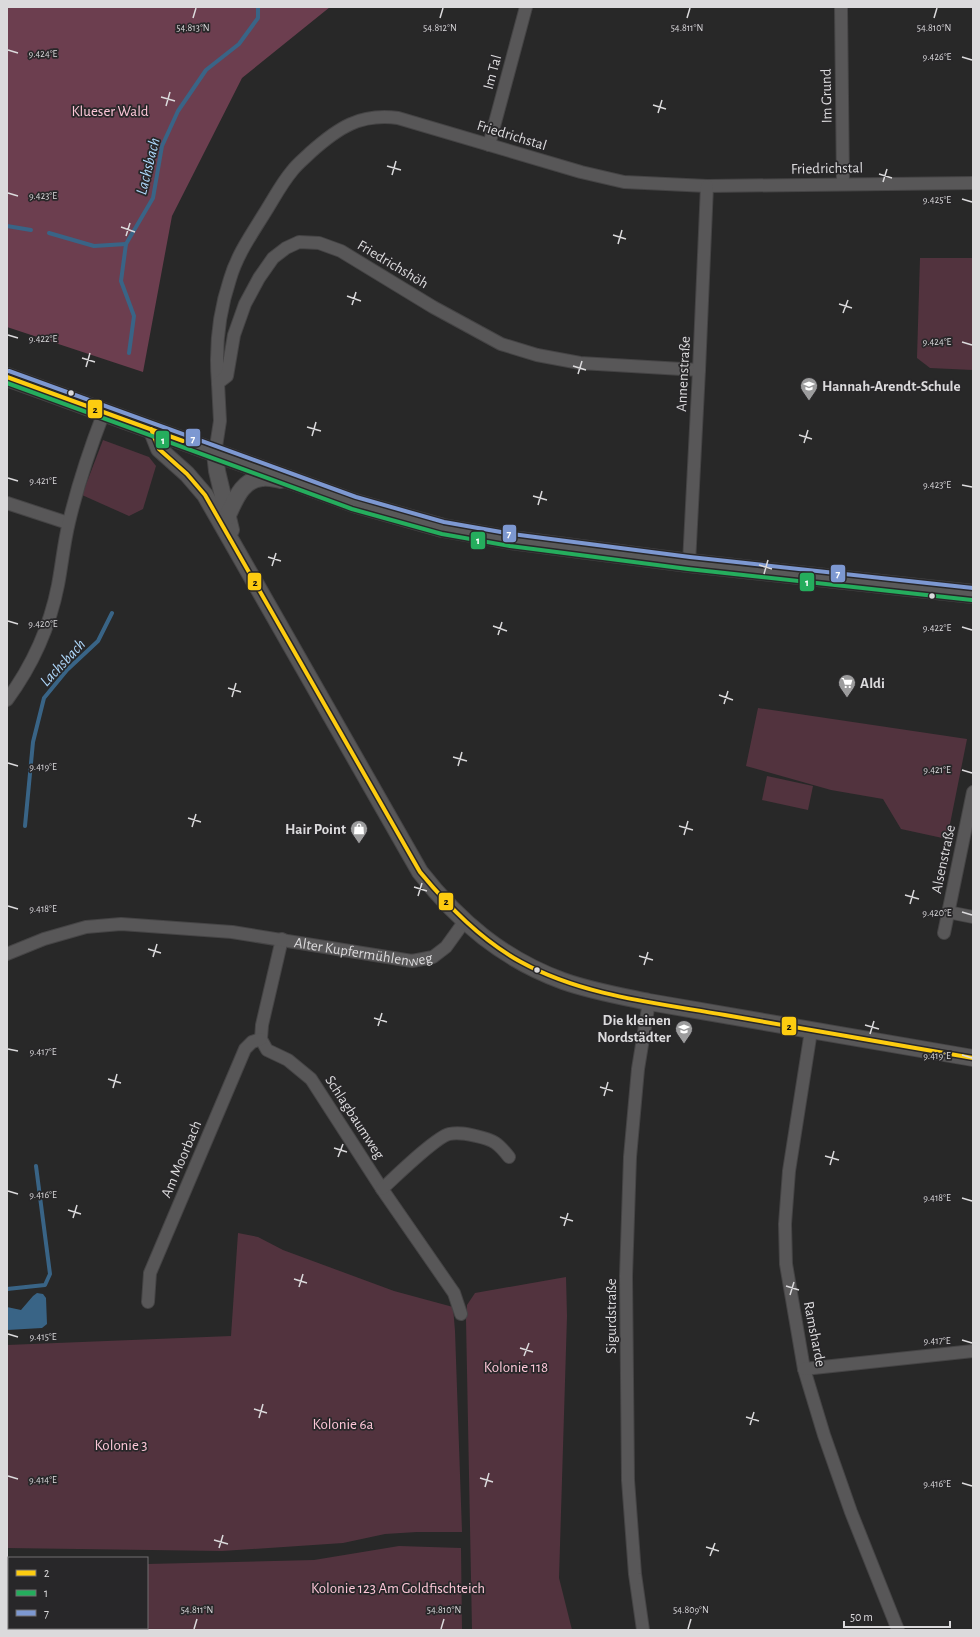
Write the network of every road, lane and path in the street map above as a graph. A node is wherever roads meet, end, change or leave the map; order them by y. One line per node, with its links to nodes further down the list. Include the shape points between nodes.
1 (526, 7): 3 (street, Im Tal)
2 (841, 7): 5 (street, Im Grund)
3 (489, 145): 6 (street, Friedrichstal, via 624,182); 9 (street, Friedrichstal, via 384,116 352,123 330,135 292,170 246,243 230,278 219,322 216,364)
4 (973, 183): 5 (street, Friedrichstal)
5 (843, 184): 6 (street, Friedrichstal)
6 (707, 186): 7 (street, Annenstraße)
7 (699, 370): 9 (street, Friedrichshöh, via 580,363 537,355 501,344 433,307 341,251 319,243 299,242 273,258 259,278 245,304 234,335 226,376); 19 (street, Annenstraße)
8 (7, 377): 10 (main road)
9 (218, 383): 12 (street, via 220,421)
10 (104, 412): 11 (main road); 17 (street)
11 (150, 429): 12 (main road); 14 (street, via 159,449 187,474)
12 (215, 453): 13 (main road); 14 (street, via 206,482); 16 (street)
13 (294, 481): 16 (street, via 262,478 249,482 238,493); 19 (main road, via 354,503 443,528 511,540)
14 (205, 495): 18 (street)
15 (7, 503): 17 (street)
16 (227, 517): 18 (street)
17 (68, 523): 21 (street, via 58,586 46,628 32,661)
18 (238, 553): 25 (street, via 420,872)
19 (689, 563): 20 (main road)
20 (973, 594)
21 (7, 700)
22 (973, 792): 23 (street, Alsenstraße)
23 (948, 912): 24 (street); 26 (street, Alsenstraße)
24 (973, 917)
25 (464, 922): 27 (street, Alter Kupfermühlenweg, via 446,947 433,957 412,961); 29 (street, via 493,945 539,971 596,991)
26 (944, 933)
27 (282, 939): 28 (street, Alter Kupfermühlenweg, via 232,932 121,924 86,927 44,939); 31 (street)
28 (7, 954)
29 (649, 1002): 30 (street); 39 (street, Sigurdstraße, via 638,1069 630,1157 626,1276 628,1480)
30 (811, 1031): 32 (street); 38 (street, Ramsharde, via 789,1171 785,1224 786,1264)
31 (261, 1039): 34 (street, Schlagbaumweg, via 267,1050 288,1060 311,1079); 35 (street, Am Moorbach, via 252,1042 245,1049 150,1273)
32 (973, 1058)
33 (509, 1157): 34 (street, via 499,1144 486,1138 459,1133 447,1134 433,1143)
34 (382, 1189): 36 (street, Schlagbaumweg, via 454,1292)
35 (148, 1302)
36 (461, 1314)
37 (973, 1351): 38 (street)
38 (804, 1369): 40 (street, Ramsharde, via 851,1512)
39 (643, 1630)
40 (898, 1630)

